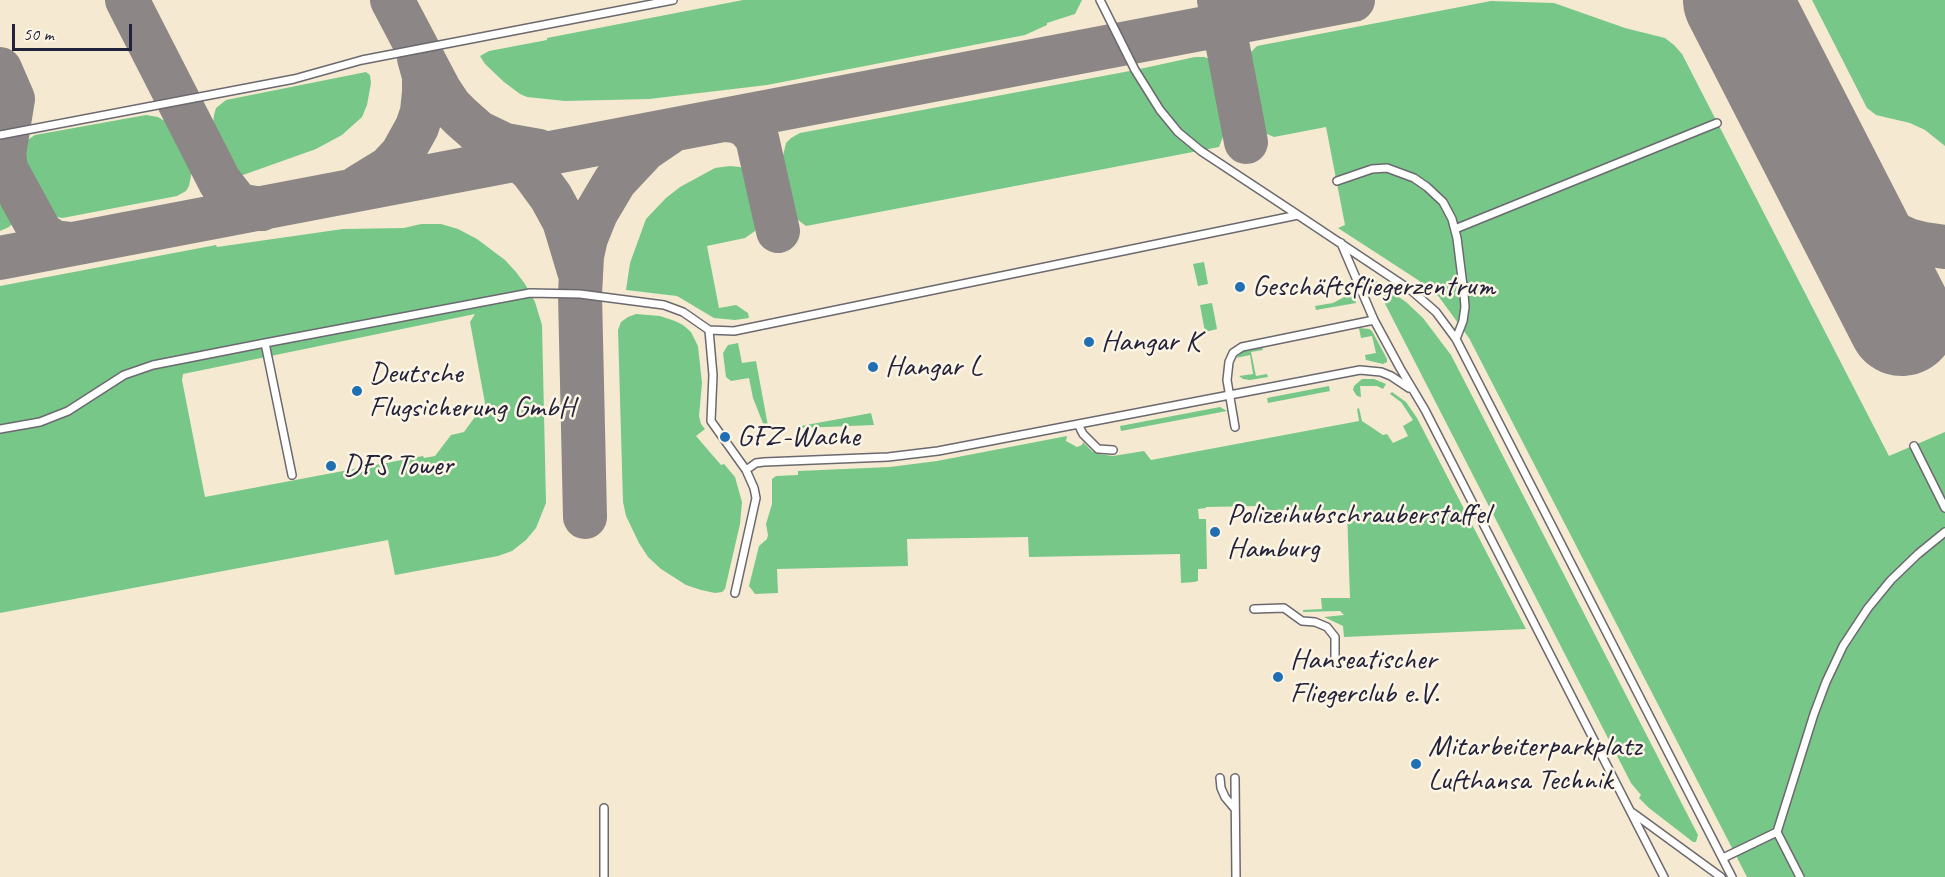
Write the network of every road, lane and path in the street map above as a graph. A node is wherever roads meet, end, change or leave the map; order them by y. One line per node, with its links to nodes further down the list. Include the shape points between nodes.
1 (672, 0): 4 (lane, via 362,60 294,79)
2 (1100, 0): 6 (lane, via 1135,70 1178,132)
3 (1717, 123): 7 (lane)
4 (0, 135)
5 (1337, 181): 7 (lane, via 1372,169 1401,172 1443,202)
6 (1298, 215): 8 (lane); 10 (lane, via 734,331)
7 (1455, 229): 11 (lane, via 1465,307)
8 (1341, 243): 9 (lane); 11 (lane, via 1412,291 1436,312)
9 (1374, 320): 13 (lane); 14 (lane, via 1242,347 1229,362)
10 (710, 330): 12 (lane, via 664,305 580,294 530,293); 20 (lane, via 711,421)
11 (1456, 339): 33 (lane)
12 (265, 343): 17 (lane, via 153,365 124,375 68,411 40,422); 21 (lane)
13 (1414, 392): 14 (lane, via 1391,376 1360,370); 31 (lane)
14 (1229, 395): 15 (lane); 16 (lane)
15 (1078, 424): 19 (lane, via 1098,449); 20 (lane, via 938,451 878,458 764,462)
16 (1235, 427)
17 (0, 429)
18 (1914, 446): 22 (lane)
19 (1113, 450)
20 (746, 470): 24 (lane, via 756,498)
21 (292, 474)
22 (1945, 508)
23 (1945, 532): 32 (lane, via 1891,580 1843,646 1814,714)
24 (735, 593)
25 (1254, 609): 26 (lane, via 1284,608 1302,621 1327,627 1335,638)
26 (1335, 659)
27 (1220, 778): 30 (lane, via 1225,797)
28 (1235, 778): 30 (lane)
29 (604, 808): 34 (lane)
30 (1235, 809): 35 (lane)
31 (1631, 812): 36 (lane); 37 (lane)
32 (1777, 832): 33 (lane); 39 (lane)
33 (1723, 858): 38 (lane)
34 (604, 877)
35 (1236, 877)
36 (1664, 877)
37 (1720, 877)
38 (1732, 877)
39 (1800, 877)

